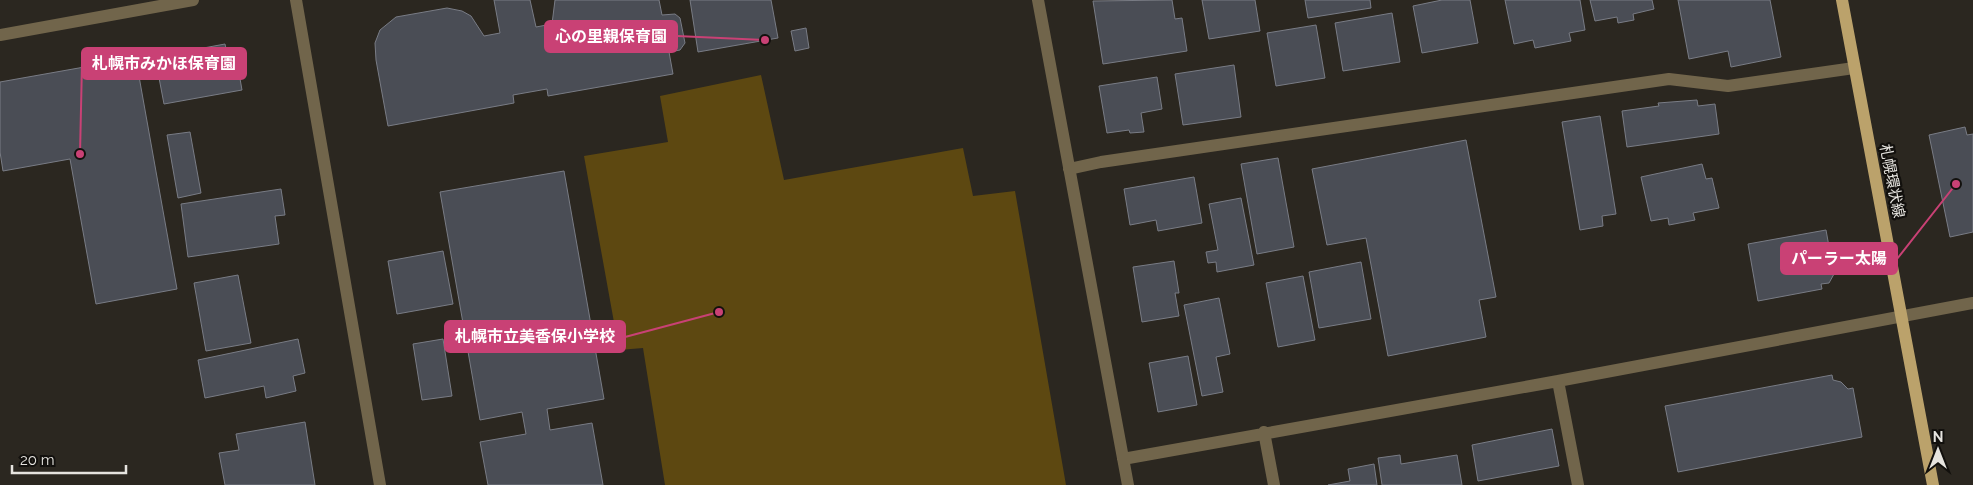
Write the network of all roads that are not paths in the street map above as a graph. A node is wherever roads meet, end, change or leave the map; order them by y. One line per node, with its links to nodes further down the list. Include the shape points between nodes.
1 (193, 0): 5 (street)
2 (296, 0): 13 (street)
3 (1038, 0): 7 (street)
4 (1842, 0): 6 (main road, 札幌環状線)
5 (0, 36)
6 (1854, 68): 7 (street, via 1728,86 1668,79); 9 (main road, 札幌環状線)
7 (1069, 169): 12 (street)
8 (1973, 302): 9 (street)
9 (1902, 315): 10 (street); 17 (main road, 札幌環状線)
10 (1558, 381): 11 (street); 16 (street)
11 (1264, 432): 12 (street); 15 (street)
12 (1123, 459): 14 (street)
13 (380, 485)
14 (1128, 485)
15 (1274, 485)
16 (1578, 485)
17 (1933, 485)

